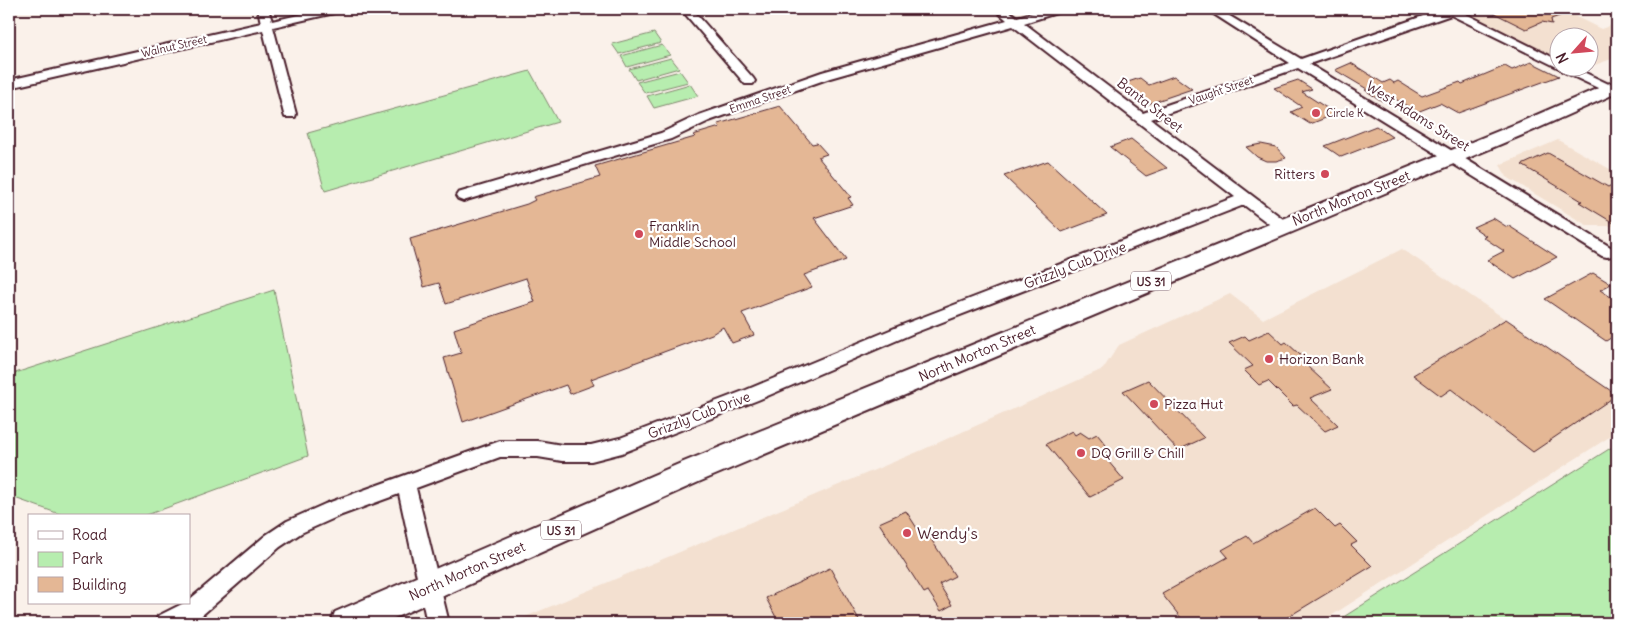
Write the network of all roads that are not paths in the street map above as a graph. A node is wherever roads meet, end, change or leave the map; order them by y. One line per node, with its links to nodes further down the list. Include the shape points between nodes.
1 (263, 9): 9 (street)
2 (339, 9): 9 (street, Walnut Street)
3 (686, 9): 13 (street)
4 (999, 9): 8 (street, Banta Street)
5 (1059, 9): 8 (street, Emma Street)
6 (1211, 9): 11 (street, West Adams Street)
7 (1452, 9): 10 (street); 11 (street)
8 (1015, 21): 17 (street, Banta Street); 19 (street, Emma Street, via 826,75 704,118 666,136)
9 (267, 25): 14 (street, Walnut Street); 16 (street)
10 (1548, 59)
11 (1299, 63): 17 (street, Vaught Street); 18 (street, West Adams Street)
12 (1590, 78): 15 (street)
13 (749, 81)
14 (9, 84)
15 (1615, 88): 18 (main road, North Morton Street / US 31)
16 (290, 114)
17 (1142, 118): 20 (street, Banta Street)
18 (1452, 157): 21 (main road, North Morton Street / US 31); 22 (street, West Adams Street)
19 (464, 196)
20 (1245, 199): 21 (street, Banta Street); 23 (street, Grizzly Cub Drive, via 908,329 752,395 622,445 591,453 500,450)
21 (1282, 226): 24 (main road, North Morton Street / US 31, via 691,472)
22 (1607, 252)
23 (406, 484): 24 (street); 25 (street, Grizzly Cub Drive, via 294,527 194,609)
24 (430, 588): 26 (main road, North Morton Street / US 31); 27 (street)
25 (166, 623)
26 (347, 623)
27 (438, 623)

